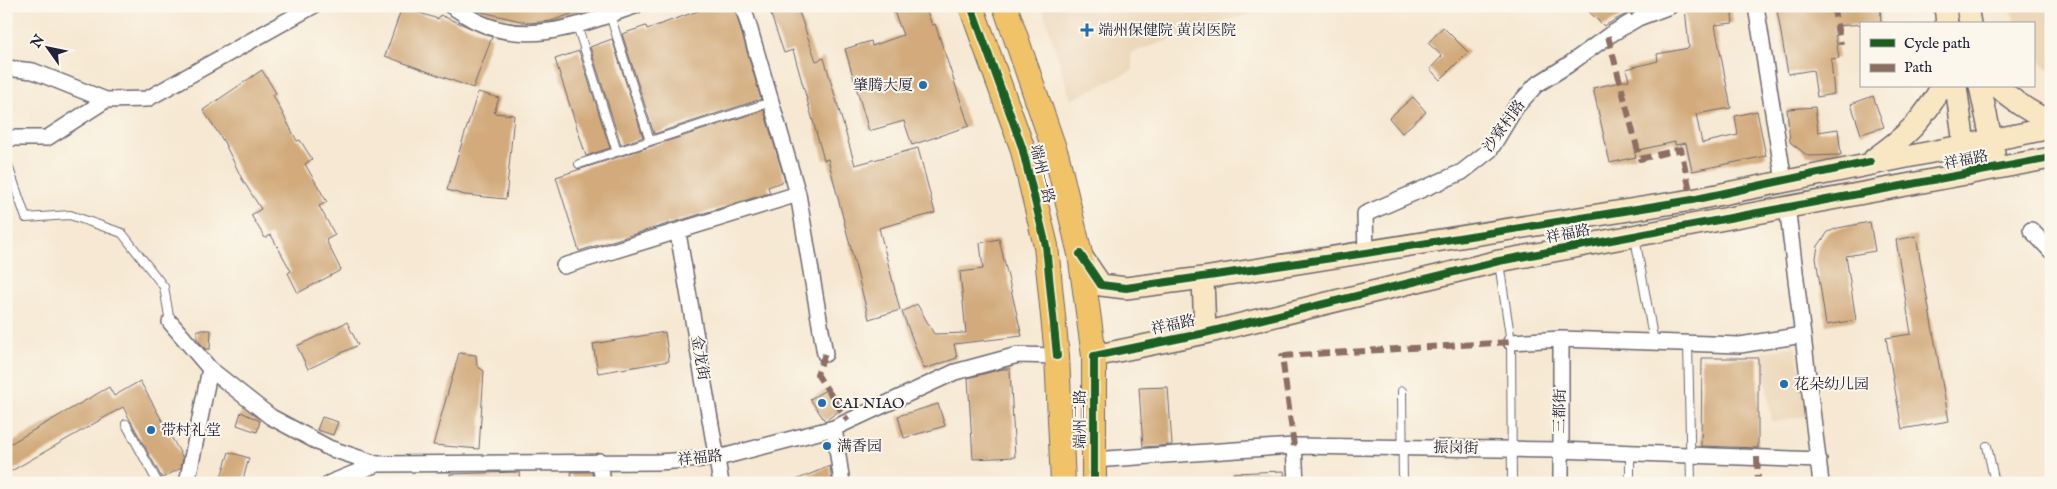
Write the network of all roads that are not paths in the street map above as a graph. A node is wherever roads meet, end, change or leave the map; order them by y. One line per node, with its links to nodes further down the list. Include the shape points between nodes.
1 (313, 6): 18 (street, via 147,98)
2 (451, 6): 12 (street, via 478,22 503,31 529,34 556,32)
3 (635, 6): 10 (street)
4 (743, 6): 19 (street)
5 (971, 6): 54 (main road, 端州一路, via 1022,147 1046,246)
6 (1005, 6): 42 (main road, 端州一路, via 1058,157)
7 (1670, 6): 41 (street, 沙寮村路, via 1638,18 1536,85 1516,107 1490,150 1462,172 1364,214)
8 (1756, 6): 33 (street)
9 (1967, 6): 11 (street)
10 (610, 14): 12 (street); 24 (lane)
11 (1970, 22)
12 (577, 25): 26 (lane)
13 (7, 65): 18 (street, via 33,71)
14 (1941, 88): 29 (street, via 1922,119 1907,135)
15 (1956, 88): 25 (street)
16 (1980, 88): 23 (street)
17 (1999, 88): 20 (street, via 2020,105)
18 (106, 100): 22 (street, via 47,138)
19 (771, 102): 24 (lane); 35 (street)
20 (2051, 121)
21 (2051, 128): 23 (street, 祥福路)
22 (6, 138)
23 (1991, 139): 25 (street, 祥福路); 31 (street)
24 (650, 141): 26 (lane)
25 (1964, 144): 29 (street, 祥福路); 32 (street)
26 (617, 152): 30 (lane)
27 (2051, 158): 31 (street, 祥福路)
28 (6, 160): 46 (lane, via 26,218 70,215 122,234 164,286)
29 (1870, 162): 33 (street, 祥福路); 34 (street)
30 (579, 164)
31 (1996, 168): 32 (street, 祥福路)
32 (1968, 174): 34 (street, 祥福路)
33 (1784, 180): 41 (street, 祥福路, via 1692,200)
34 (1869, 190): 36 (street, 祥福路)
35 (798, 194): 38 (street); 53 (street)
36 (1786, 206): 39 (street, 祥福路); 48 (street)
37 (2032, 230): 40 (street)
38 (678, 233): 44 (street); 67 (street, 金龙街)
39 (1635, 235): 43 (street, 祥福路); 51 (lane)
40 (2051, 250)
41 (1366, 253): 45 (street, 祥福路)
42 (1080, 254): 45 (street, 祥福路, via 1101,284 1126,288); 55 (main road, 端州二路)
43 (1499, 261): 47 (street, 祥福路); 50 (lane)
44 (564, 266)
45 (1203, 278): 47 (street)
46 (170, 322): 56 (street)
47 (1205, 333): 55 (street, 祥福路)
48 (1803, 335): 52 (street, via 1740,345); 68 (street)
49 (1561, 339): 50 (street); 51 (street); 64 (street, 三都街)
50 (1511, 342): 63 (lane)
51 (1654, 342): 52 (street)
52 (1688, 343): 66 (lane)
53 (825, 354)
54 (1056, 356): 59 (street, 祥福路, via 1018,355 955,372); 79 (main road, 端州二路)
55 (1094, 356): 71 (main road, 端州二路)
56 (210, 369): 70 (street, via 271,417 329,448); 74 (street)
57 (1402, 392): 62 (lane)
58 (126, 424): 73 (lane)
59 (834, 428): 67 (street, 祥福路); 78 (street)
60 (1294, 446): 62 (street, 振岗街); 71 (street, 振岗街); 80 (street)
61 (1987, 446): 87 (lane)
62 (1403, 448): 63 (street, 振岗街); 81 (lane)
63 (1512, 449): 64 (street, 振岗街); 82 (lane)
64 (1559, 450): 65 (street, 振岗街); 83 (street, 三都街)
65 (1630, 452): 66 (street, 振岗街); 84 (lane)
66 (1691, 455): 68 (street, 振岗街); 85 (lane)
67 (718, 458): 69 (street, 祥福路); 77 (street, 金龙街)
68 (1819, 460): 86 (street)
69 (600, 461): 70 (street, 祥福路); 76 (street)
70 (377, 464): 72 (street, 祥福路)
71 (1094, 471)
72 (347, 480): 75 (street, 祥福路)
73 (158, 483)
74 (187, 483)
75 (330, 483)
76 (603, 483)
77 (721, 483)
78 (842, 483)
79 (1062, 483)
80 (1296, 483)
81 (1403, 483)
82 (1512, 483)
83 (1561, 483)
84 (1630, 483)
85 (1691, 483)
86 (1821, 483)
87 (1995, 483)

